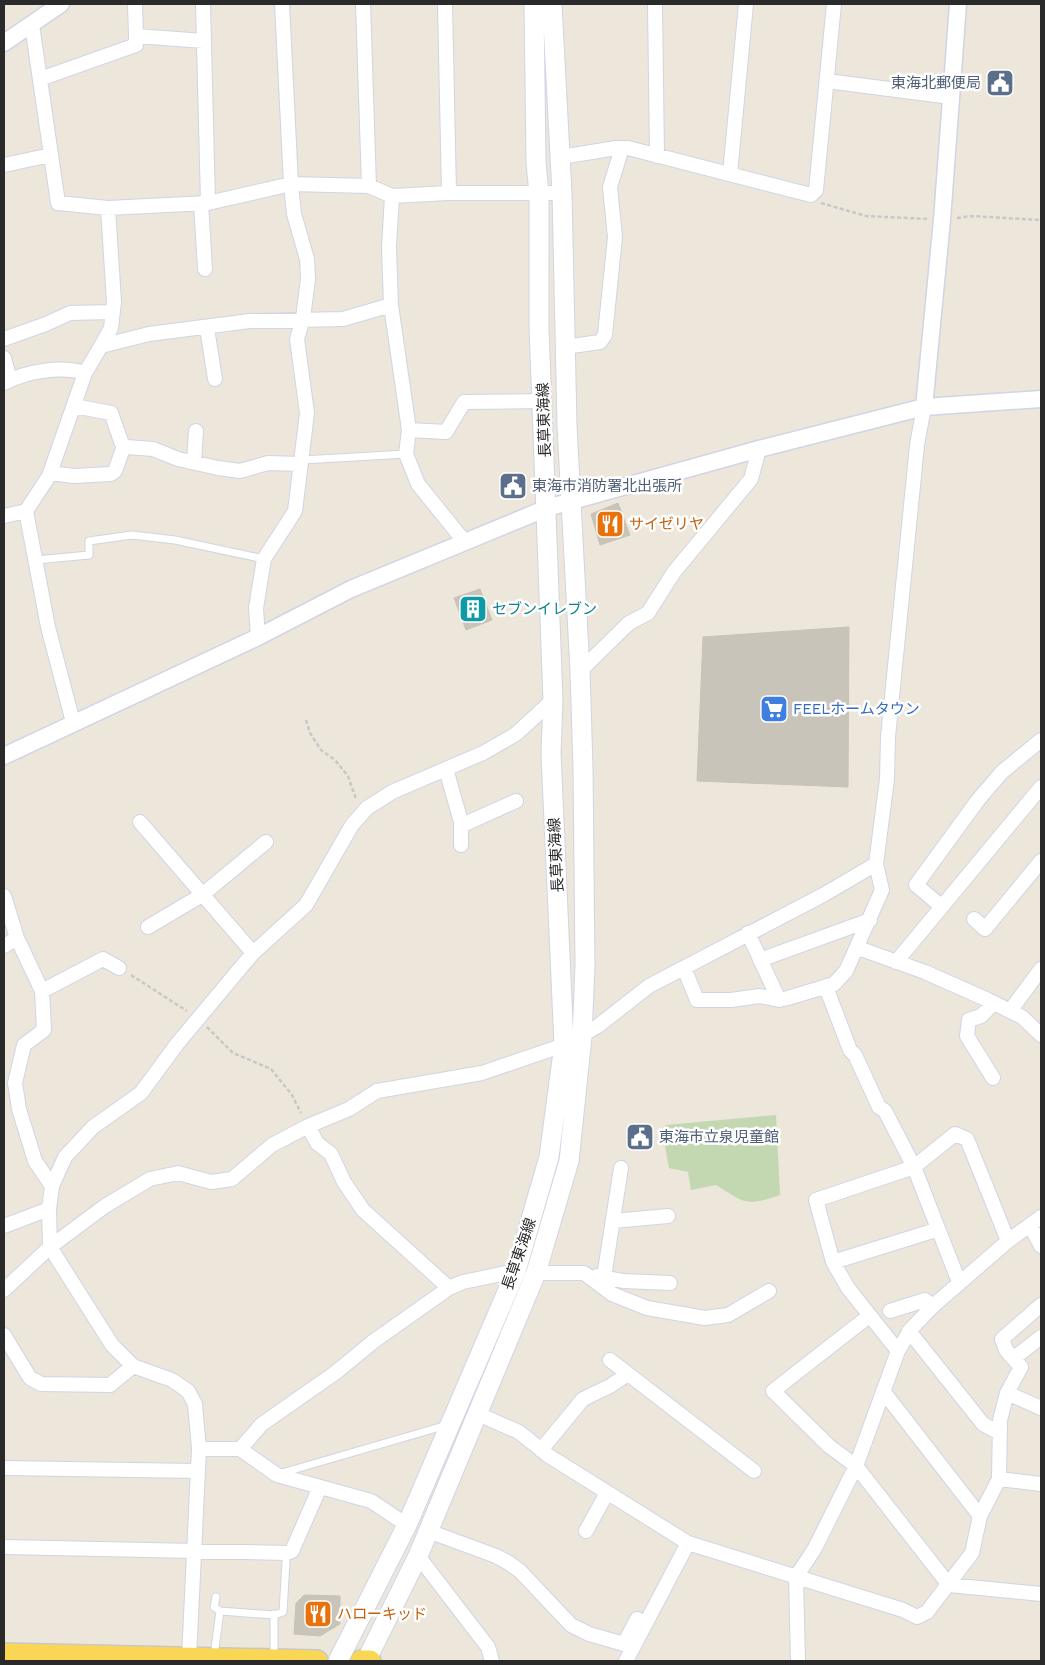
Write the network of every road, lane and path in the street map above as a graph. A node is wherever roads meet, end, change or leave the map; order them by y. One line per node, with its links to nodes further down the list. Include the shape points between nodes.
1 (61, 4): 13 (street)
2 (135, 4): 14 (street)
3 (203, 4): 15 (street)
4 (282, 4): 26 (street)
5 (363, 4): 27 (street)
6 (446, 4): 28 (street)
7 (534, 4): 30 (main road, 長草東海線)
8 (552, 4): 23 (main road, 長草東海線)
9 (655, 4): 22 (street)
10 (746, 4): 25 (street)
11 (834, 4): 18 (street)
12 (958, 4): 19 (street)
13 (32, 25): 16 (street); 17 (street)
14 (136, 36): 15 (street); 17 (street, via 136,44)
15 (204, 41): 33 (street)
16 (4, 43)
17 (40, 79): 21 (street)
18 (828, 81): 19 (street); 31 (street, via 816,190)
19 (951, 97): 35 (street)
20 (622, 148): 22 (street); 23 (street); 44 (street, via 610,187 614,237 605,335 600,342)
21 (52, 155): 24 (street); 34 (street, via 58,203)
22 (656, 156): 25 (street)
23 (561, 157): 29 (main road, 長草東海線)
24 (4, 165)
25 (730, 174): 31 (street)
26 (291, 184): 27 (street); 33 (street); 40 (street, via 294,214 307,259)
27 (369, 186): 32 (street)
28 (449, 193): 30 (street); 32 (street)
29 (562, 193): 30 (street); 44 (main road, 長草東海線)
30 (539, 194): 50 (main road, 長草東海線, via 539,327)
31 (811, 195): 35 (path, via 817,202 866,216)
32 (392, 196): 38 (street, via 389,247)
33 (205, 203): 34 (street); 37 (street)
34 (108, 208): 39 (street)
35 (942, 220): 36 (path, via 970,216); 52 (street)
36 (1041, 220)
37 (205, 269)
38 (391, 306): 40 (street, via 343,319); 53 (street)
39 (113, 312): 42 (street, via 70,313); 43 (street, via 111,328)
40 (303, 318): 41 (street, via 250,321); 59 (street, via 297,339 307,413)
41 (207, 328): 43 (street, via 149,334); 47 (street)
42 (4, 339)
43 (100, 346): 46 (street)
44 (565, 347): 61 (main road, 長草東海線)
45 (4, 358): 48 (street)
46 (85, 373): 48 (street, via 51,370); 51 (street)
47 (216, 380)
48 (7, 382)
49 (1041, 399): 52 (street)
50 (544, 401): 53 (street, via 464,402 446,432); 62 (main road, 長草東海線)
51 (74, 406): 55 (street, via 111,413); 60 (street)
52 (924, 407): 56 (street); 84 (street, via 917,445 888,737 887,779)
53 (409, 430): 57 (street)
54 (196, 431): 58 (street)
55 (124, 446): 58 (street, via 153,448); 60 (street, via 111,474 74,476)
56 (759, 449): 61 (street); 69 (street, via 751,479 674,572 648,613 630,623)
57 (406, 454): 59 (lane); 65 (street, via 418,484)
58 (194, 462): 59 (street, via 240,471 268,463)
59 (302, 462): 66 (street, via 294,511)
60 (50, 473): 63 (street)
61 (570, 502): 62 (street); 69 (main road, 長草東海線)
62 (547, 508): 65 (street); 70 (main road, 長草東海線)
63 (26, 511): 64 (street); 67 (street)
64 (4, 516)
65 (464, 541): 68 (street, via 350,589)
66 (264, 559): 67 (lane, via 174,540 132,535 89,542 89,555); 68 (street, via 256,608)
67 (36, 560): 72 (street, via 48,627)
68 (258, 637): 72 (street)
69 (580, 671): 108 (main road, 長草東海線, via 586,966)
70 (553, 700): 75 (street, via 516,734); 109 (main road, 長草東海線, via 551,754)
71 (306, 720): 78 (path, via 321,750 335,760 348,776)
72 (73, 722): 74 (street)
73 (1041, 740): 87 (street, via 1002,772 916,884)
74 (4, 756)
75 (446, 769): 80 (street); 95 (street, via 392,792 367,808 347,832 306,905)
76 (1041, 787): 87 (street)
77 (516, 801): 80 (street, via 467,823)
78 (357, 802)
79 (140, 822): 85 (street)
80 (461, 822): 82 (street)
81 (266, 842): 85 (street)
82 (461, 846)
83 (1041, 861): 88 (street, via 985,929)
84 (876, 864): 89 (street, via 882,890); 91 (street)
85 (202, 895): 90 (street); 95 (street)
86 (4, 896): 92 (street)
87 (941, 906): 97 (street)
88 (974, 918)
89 (870, 920): 94 (street); 96 (street)
90 (148, 927)
91 (748, 934): 96 (street); 99 (street)
92 (17, 938): 93 (street); 102 (street)
93 (4, 946)
94 (858, 948): 97 (street); 101 (street, via 846,971 834,984)
95 (253, 953): 106 (street)
96 (760, 960): 103 (street)
97 (896, 962): 104 (street)
98 (119, 968): 102 (street, via 103,959); 106 (path)
99 (684, 968): 103 (street, via 697,1000 760,996); 108 (street, via 649,986)
100 (1041, 969): 105 (street)
101 (826, 987): 103 (street); 112 (street, via 850,1050)
102 (42, 991): 114 (street, via 44,1030 24,1044 15,1083 19,1109 35,1161)
103 (779, 1000)
104 (994, 1003): 105 (street); 110 (street, via 981,1016 970,1020 967,1036)
105 (1010, 1011): 107 (street, via 1022,1017)
106 (198, 1018): 111 (path, via 233,1053 271,1069 292,1095); 114 (street, via 141,1093 93,1127 65,1157)
107 (1041, 1035)
108 (582, 1037): 109 (street); 126 (main road, 長草東海線, via 569,1161)
109 (564, 1045): 111 (street, via 482,1073 377,1091 349,1109); 125 (main road, 長草東海線, via 549,1157)
110 (993, 1078)
111 (308, 1126): 122 (street, via 272,1145 232,1179 211,1182 178,1174 150,1179 105,1206); 131 (street, via 317,1143 332,1154 344,1182 363,1210)
112 (914, 1167): 120 (street); 121 (street, via 955,1134 967,1139); 124 (street, via 816,1200)
113 (620, 1168): 117 (street)
114 (52, 1186): 115 (street)
115 (48, 1209): 119 (street); 122 (street)
116 (668, 1216): 117 (street)
117 (613, 1221): 128 (street)
118 (1036, 1221): 121 (street); 123 (street)
119 (4, 1226)
120 (936, 1230): 124 (street); 129 (street)
121 (1008, 1241): 129 (street)
122 (50, 1246): 132 (street); 144 (street, via 112,1345)
123 (1041, 1246)
124 (833, 1262): 137 (street)
125 (516, 1271): 131 (street); 150 (main road, 長草東海線)
126 (536, 1273): 127 (street); 149 (main road, 長草東海線)
127 (584, 1273): 128 (street); 133 (street, via 612,1294 647,1308 705,1318 728,1314)
128 (604, 1277): 130 (street)
129 (959, 1282): 135 (street)
130 (670, 1283)
131 (449, 1288): 153 (street, via 262,1424)
132 (4, 1290)
133 (769, 1291)
134 (1041, 1305): 142 (street, via 1002,1339)
135 (932, 1306): 136 (street, via 925,1300); 138 (street)
136 (890, 1310)
137 (869, 1316): 141 (street); 155 (street, via 773,1391 829,1446)
138 (909, 1331): 141 (street); 151 (street, via 983,1424)
139 (4, 1335): 144 (street, via 30,1378 42,1384 110,1385)
140 (1041, 1337): 142 (street)
141 (898, 1351): 146 (street)
142 (1014, 1358): 147 (street, via 1021,1367)
143 (610, 1360): 145 (street)
144 (133, 1366): 152 (street, via 172,1380 188,1391 195,1404)
145 (628, 1374): 154 (street, via 583,1399); 158 (street)
146 (883, 1391): 155 (street); 164 (street)
147 (1007, 1393): 148 (street); 151 (street)
148 (1041, 1408)
149 (478, 1414): 154 (street, via 519,1432); 166 (main road, 長草東海線)
150 (452, 1424): 159 (lane); 165 (main road, 長草東海線)
151 (998, 1432): 160 (street)
152 (200, 1449): 153 (street); 157 (street)
153 (240, 1449): 159 (street)
154 (542, 1450): 163 (street)
155 (856, 1466): 173 (street, via 815,1548); 174 (street)
156 (4, 1468): 157 (street)
157 (197, 1471): 170 (street)
158 (754, 1471)
159 (277, 1475): 162 (street)
160 (999, 1478): 161 (street); 164 (street)
161 (1041, 1484)
162 (320, 1487): 165 (street, via 370,1502); 170 (street, via 292,1551)
163 (607, 1493): 167 (street); 168 (street)
164 (980, 1516): 174 (street, via 972,1553)
165 (407, 1525): 185 (main road, 長草東海線)
166 (428, 1531): 171 (main road, 長草東海線); 179 (street, via 509,1563 571,1625 589,1634 624,1644 637,1619)
167 (586, 1531)
168 (688, 1543): 173 (street); 179 (street)
169 (4, 1547): 170 (street)
170 (194, 1551): 181 (street)
171 (418, 1556): 187 (main road, 長草東海線); 188 (street, via 488,1647)
172 (286, 1562): 178 (lane, via 283,1612)
173 (796, 1577): 174 (street, via 917,1617 927,1612); 190 (street)
174 (949, 1585): 175 (street)
175 (1041, 1594)
176 (216, 1597): 178 (lane, via 214,1607 220,1611)
177 (220, 1611): 182 (lane)
178 (274, 1614): 183 (lane)
179 (645, 1623): 189 (street)
180 (4, 1654): 181 (main road)
181 (189, 1658): 184 (main road)
182 (214, 1659)
183 (274, 1660)
184 (317, 1661)
185 (338, 1661)
186 (361, 1661): 187 (main road)
187 (368, 1661)
188 (492, 1661)
189 (626, 1661)
190 (798, 1661)

